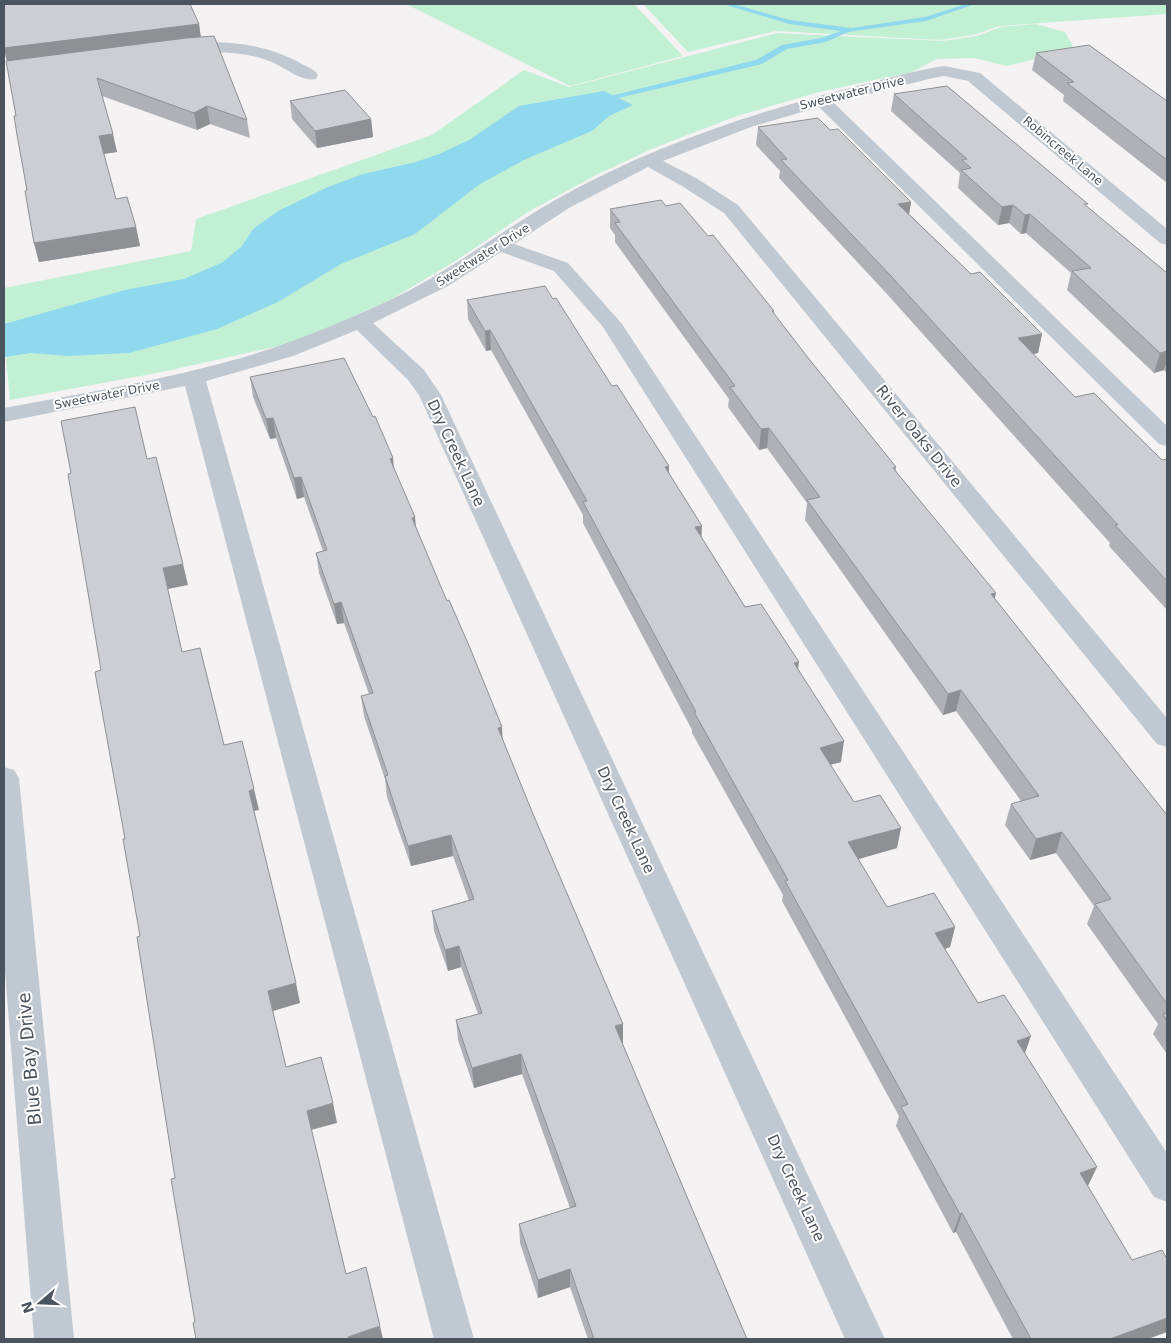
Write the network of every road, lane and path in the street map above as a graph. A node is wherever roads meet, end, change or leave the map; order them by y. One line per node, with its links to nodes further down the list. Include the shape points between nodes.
1 (169, 50): 3 (street, via 225,46 255,50 277,57)
2 (954, 72): 4 (street, Sweetwater Drive, via 934,72); 6 (street, Robincreek Lane, via 974,77)
3 (310, 75)
4 (822, 100): 5 (street, Sweetwater Drive, via 713,134); 11 (street)
5 (649, 161): 7 (street, Sweetwater Drive, via 561,205); 12 (street, River Oaks Drive, via 731,209)
6 (1167, 239)
7 (499, 245): 8 (street, Sweetwater Drive, via 424,291); 15 (street, via 561,267 611,324)
8 (359, 321): 9 (street, Sweetwater Drive, via 286,351); 18 (street, Dry Creek Lane, via 416,374 430,395)
9 (194, 376): 10 (street, Sweetwater Drive); 17 (street)
10 (4, 416)
11 (1167, 439)
12 (1167, 737)
13 (4, 778): 14 (street, Blue Bay Drive)
14 (10, 934): 16 (street, Blue Bay Drive)
15 (1167, 1185)
16 (54, 1339)
17 (454, 1339)
18 (865, 1339)

